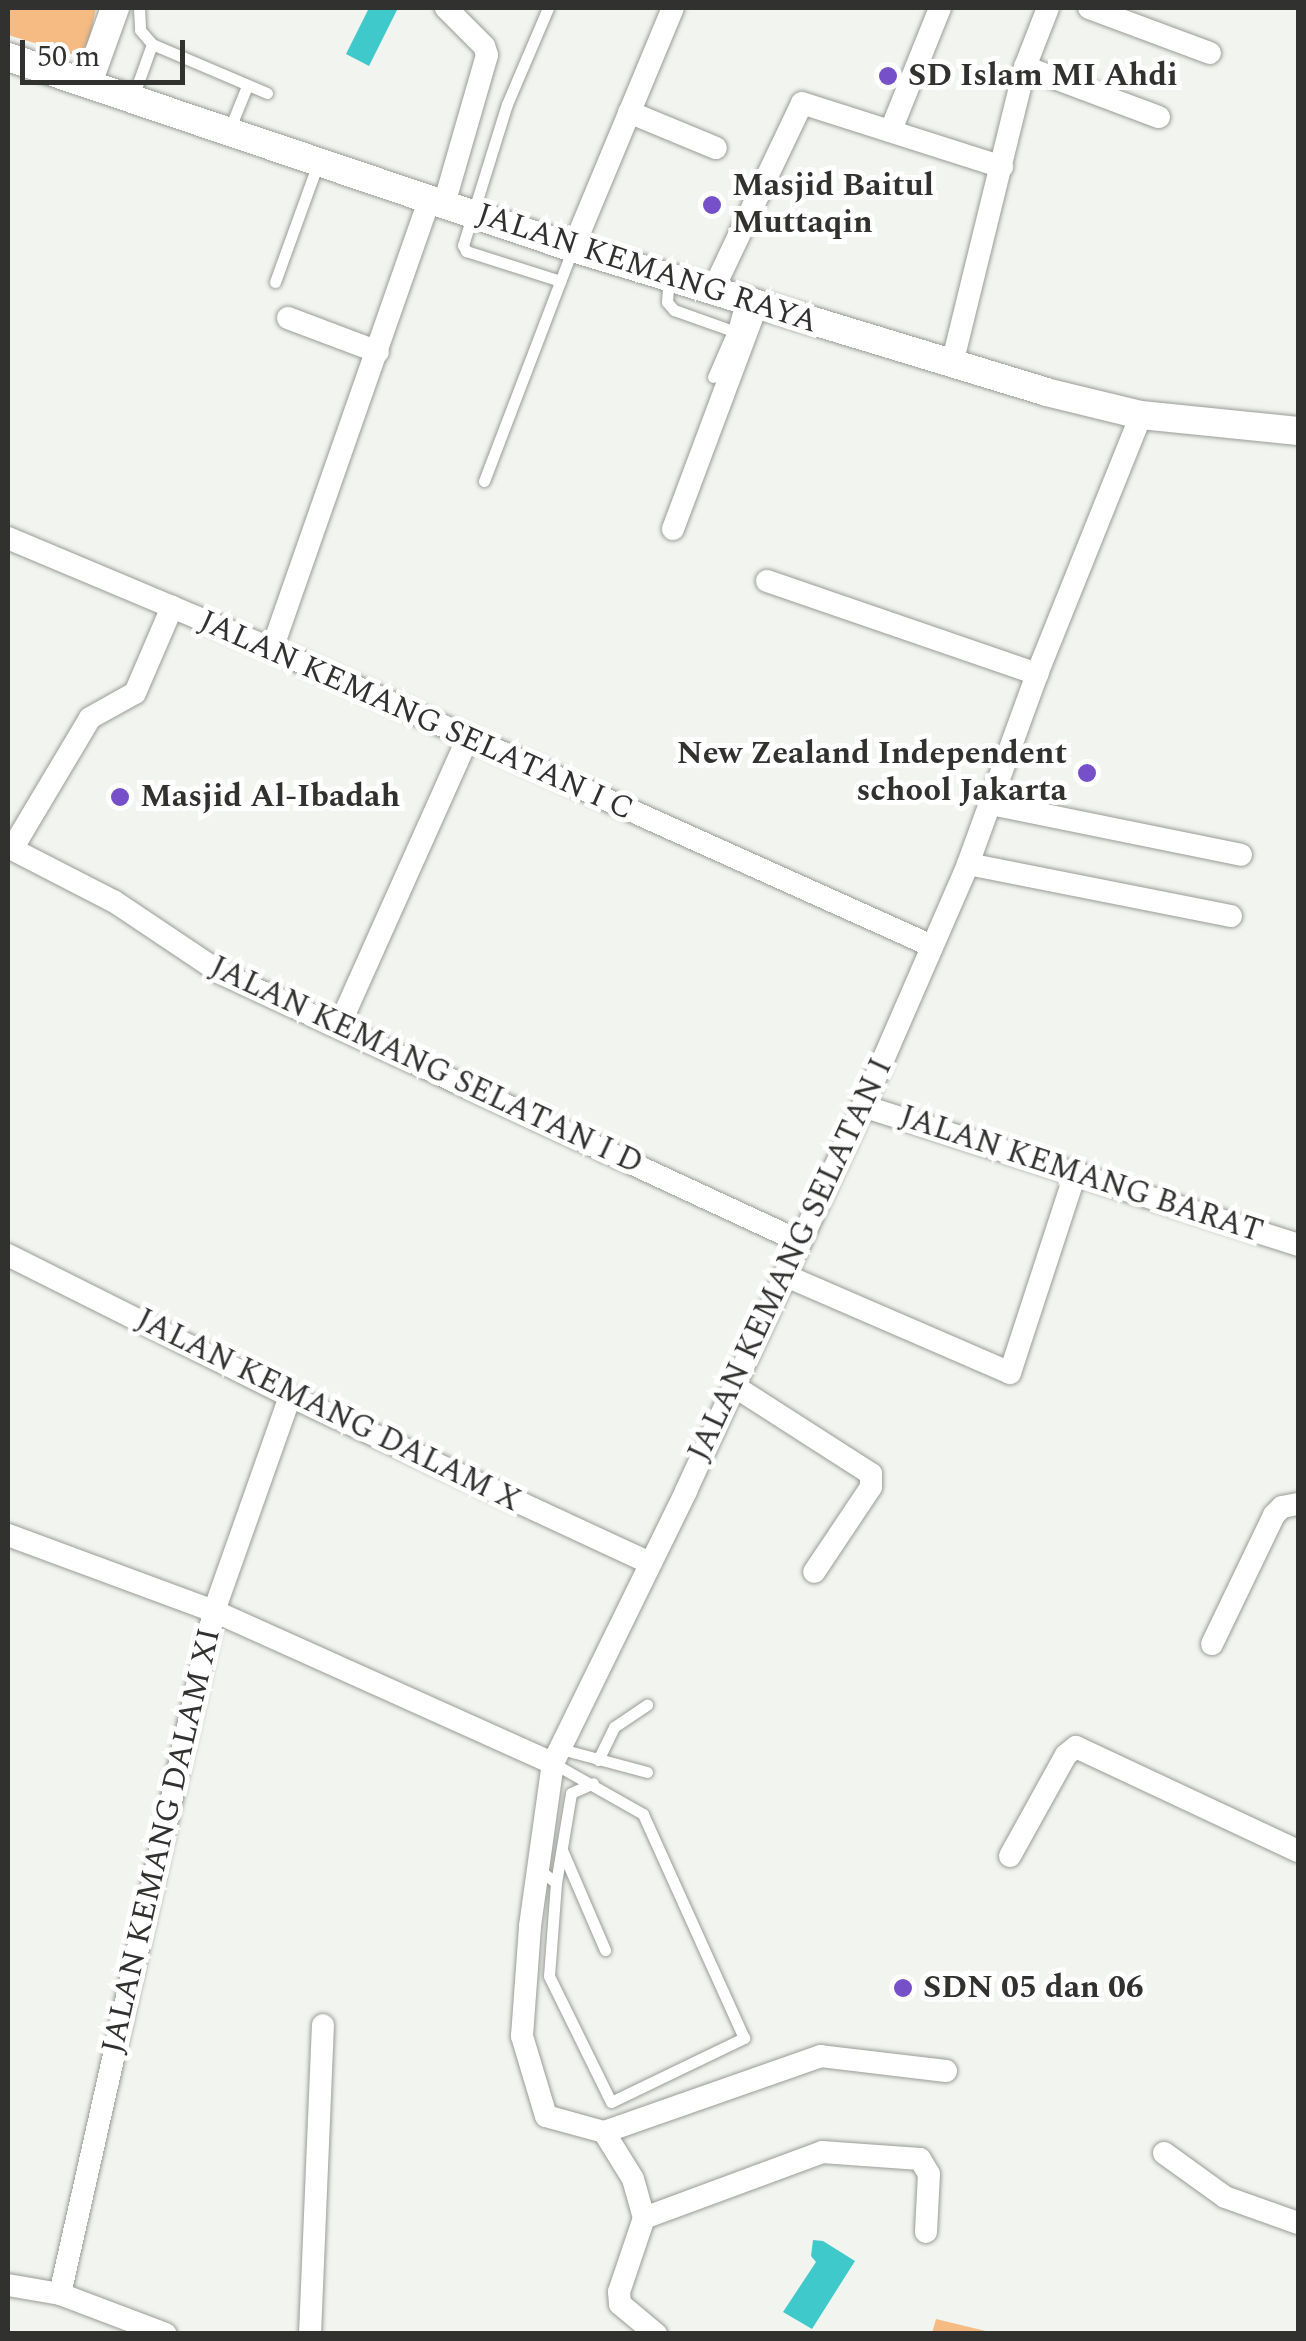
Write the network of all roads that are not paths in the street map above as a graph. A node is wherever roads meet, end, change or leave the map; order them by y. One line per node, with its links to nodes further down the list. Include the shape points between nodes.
1 (116, 8): 13 (street)
2 (139, 8): 9 (lane, via 140,30)
3 (446, 8): 24 (street, via 487,55)
4 (548, 8): 25 (lane)
5 (673, 8): 17 (street)
6 (940, 8): 19 (street)
7 (1048, 8): 12 (street)
8 (1089, 8): 10 (street)
9 (152, 44): 14 (lane); 16 (lane)
10 (1210, 54)
11 (8, 57): 13 (street, JALAN KEMANG RAYA)
12 (1025, 66): 18 (street); 23 (street)
13 (88, 83): 16 (street, JALAN KEMANG RAYA)
14 (246, 86): 15 (lane); 20 (lane)
15 (267, 93)
16 (132, 100): 20 (street, JALAN KEMANG RAYA)
17 (629, 112): 21 (street); 26 (street)
18 (1158, 116)
19 (891, 130): 23 (street); 30 (street, via 799,105)
20 (228, 134): 22 (street, JALAN KEMANG RAYA)
21 (716, 148)
22 (318, 163): 24 (street, JALAN KEMANG RAYA); 29 (lane)
23 (1002, 167): 35 (street)
24 (436, 202): 25 (street, JALAN KEMANG RAYA); 34 (street)
25 (472, 212): 26 (street, JALAN KEMANG RAYA); 28 (lane, via 466,251)
26 (573, 248): 27 (street, JALAN KEMANG RAYA); 28 (lane)
27 (669, 278): 30 (street, JALAN KEMANG RAYA); 33 (lane, via 667,302 674,310)
28 (560, 281): 39 (lane)
29 (275, 282)
30 (712, 292): 31 (street, JALAN KEMANG RAYA)
31 (749, 304): 33 (lane); 35 (street, JALAN KEMANG RAYA); 40 (street)
32 (288, 318): 34 (street)
33 (733, 331): 36 (lane)
34 (378, 352): 44 (street)
35 (952, 364): 37 (street, JALAN KEMANG RAYA)
36 (714, 376)
37 (1141, 416): 38 (street, JALAN KEMANG RAYA); 45 (street, JALAN KEMANG SELATAN I)
38 (1298, 431)
39 (484, 480)
40 (672, 529)
41 (8, 538): 43 (street, JALAN KEMANG SELATAN I C)
42 (767, 581): 45 (street)
43 (172, 607): 44 (street, JALAN KEMANG SELATAN I C); 48 (street, via 135,693 90,718)
44 (272, 649): 46 (street, JALAN KEMANG SELATAN I C)
45 (1037, 674): 47 (street, JALAN KEMANG SELATAN I)
46 (467, 740): 52 (street, JALAN KEMANG SELATAN I C); 53 (street)
47 (990, 804): 49 (street); 50 (street, JALAN KEMANG SELATAN I)
48 (10, 848): 53 (street, JALAN KEMANG SELATAN I D, via 115,902 222,972)
49 (1241, 855)
50 (968, 864): 51 (street); 52 (street, JALAN KEMANG SELATAN I)
51 (1230, 916)
52 (932, 946): 54 (street, JALAN KEMANG SELATAN I)
53 (339, 1026): 56 (street, JALAN KEMANG SELATAN I D)
54 (863, 1106): 55 (street, JALAN KEMANG BARAT); 56 (street, JALAN KEMANG SELATAN I)
55 (1076, 1171): 57 (street, JALAN KEMANG BARAT); 59 (street, via 1010,1374)
56 (801, 1242): 59 (street, JALAN KEMANG SELATAN I)
57 (1298, 1245)
58 (8, 1255): 61 (street, JALAN KEMANG DALAM X)
59 (784, 1275): 60 (street, JALAN KEMANG SELATAN I)
60 (734, 1386): 64 (street, JALAN KEMANG SELATAN I); 65 (street, via 872,1474 871,1487)
61 (290, 1396): 64 (street, JALAN KEMANG DALAM X); 66 (street, JALAN KEMANG DALAM XI)
62 (1298, 1504): 67 (street, via 1274,1515)
63 (8, 1535): 66 (street)
64 (650, 1563): 69 (street, JALAN KEMANG SELATAN I)
65 (814, 1572)
66 (214, 1611): 69 (street); 86 (street, JALAN KEMANG DALAM XI)
67 (1212, 1644)
68 (647, 1705): 70 (lane, via 614,1727)
69 (557, 1756): 70 (lane); 72 (lane); 76 (street, JALAN KEMANG SELATAN I)
70 (598, 1760): 71 (lane)
71 (647, 1772)
72 (592, 1783): 73 (lane, via 571,1793); 76 (lane, via 643,1814 744,2038 611,2102 549,1976)
73 (562, 1850): 76 (lane); 77 (lane)
74 (1298, 1851): 75 (street, via 1073,1748)
75 (1010, 1856)
76 (547, 1876): 80 (street, JALAN KEMANG SELATAN I, via 522,2036 546,2116)
77 (605, 1950)
78 (323, 2025): 88 (street)
79 (946, 2071): 80 (street, via 821,2056)
80 (604, 2132): 82 (street, via 633,2179)
81 (1164, 2153): 83 (street, via 1225,2196)
82 (644, 2218): 84 (street, via 822,2152 925,2163); 89 (street, via 619,2292 624,2310)
83 (1298, 2223)
84 (926, 2232)
85 (8, 2285): 86 (street)
86 (60, 2294): 87 (street)
87 (166, 2334)
88 (310, 2334)
89 (656, 2334)

